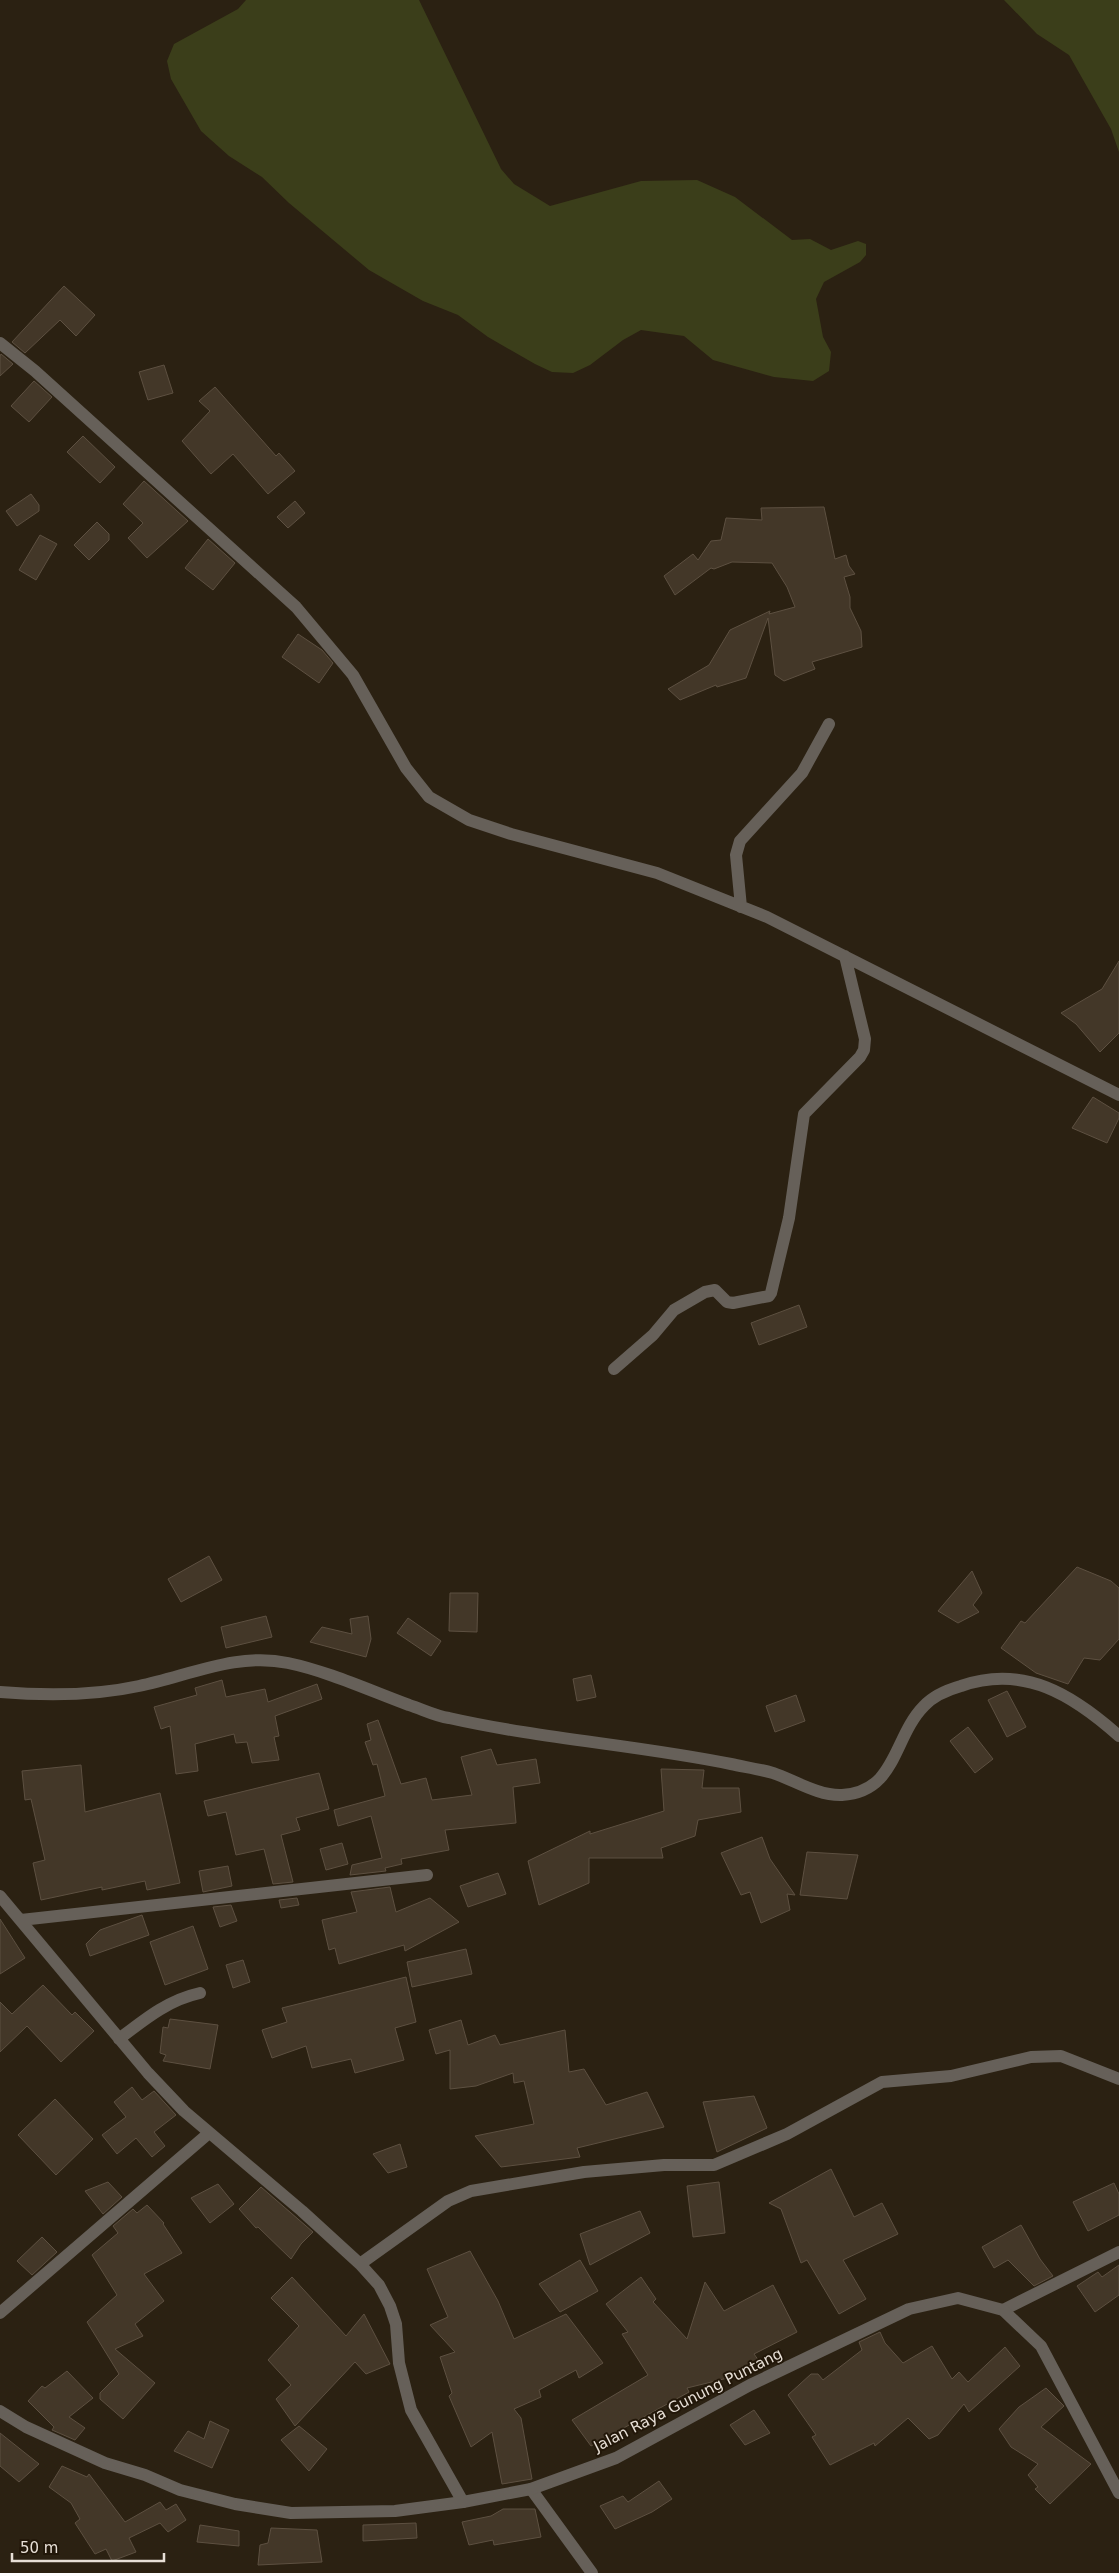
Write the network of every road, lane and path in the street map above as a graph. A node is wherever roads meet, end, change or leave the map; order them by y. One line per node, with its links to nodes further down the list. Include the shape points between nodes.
1 (0, 343): 3 (street, via 296,608 353,675 406,768 429,797 469,820 657,873)
2 (829, 724): 3 (street, via 802,773 740,841 736,855)
3 (741, 907): 4 (street)
4 (845, 956): 5 (street); 6 (street, via 865,1040 864,1050 804,1114 789,1218 771,1293 732,1303 715,1290 705,1292 674,1310 653,1335)
5 (1119, 1095)
6 (614, 1369)
7 (0, 1692): 8 (street, via 78,1695 140,1686 240,1661 287,1663 445,1718 708,1760 772,1773 838,1795 859,1791 878,1780 888,1770 923,1706 943,1692 974,1681 1015,1678 1049,1688 1084,1706)
8 (1119, 1736)
9 (426, 1875): 11 (street)
10 (0, 1896): 11 (street)
11 (21, 1920): 13 (street)
12 (200, 1992): 13 (street, via 164,2005)
13 (119, 2039): 15 (street, via 184,2111)
14 (1119, 2079): 17 (street, via 1061,2056 1031,2057 951,2076 882,2082 788,2134 714,2165 664,2165 584,2172 471,2191 448,2201)
15 (209, 2133): 17 (street); 19 (street)
16 (1119, 2252): 18 (street)
17 (360, 2264): 23 (street, via 379,2285 390,2306 411,2410)
18 (1004, 2310): 21 (street, Jalan Raya Gunung Puntang, via 958,2298 908,2309 750,2385 616,2458); 22 (street, Jalan Raya Gunung Puntang, via 1041,2346)
19 (0, 2313)
20 (0, 2411): 23 (street, Jalan Raya Gunung Puntang, via 26,2427 105,2463 180,2490 235,2504 291,2513 395,2511)
21 (531, 2488): 23 (street, Jalan Raya Gunung Puntang); 24 (street)
22 (1119, 2493)
23 (463, 2502)
24 (592, 2573)

